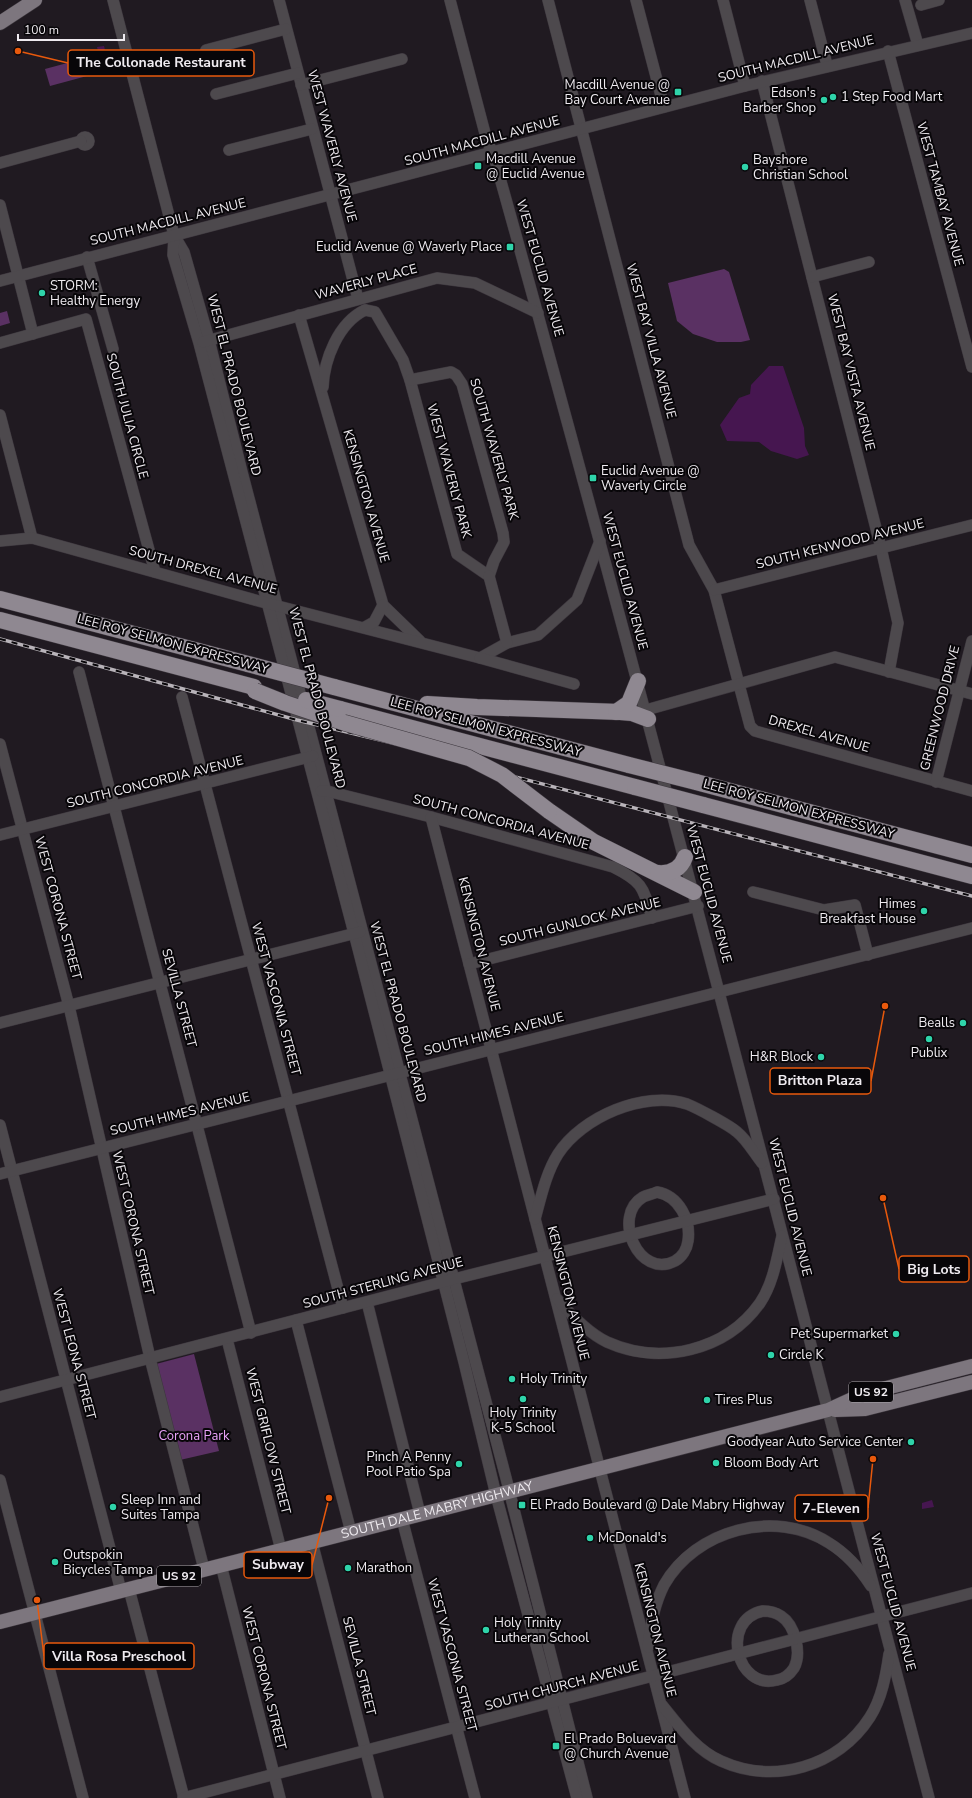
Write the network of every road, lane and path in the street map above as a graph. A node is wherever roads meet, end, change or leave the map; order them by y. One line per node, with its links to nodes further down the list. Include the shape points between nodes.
1 (35, 0): 12 (main road)
2 (113, 0): 34 (street, WEST EL PRADO BOULEVARD)
3 (279, 0): 13 (street, WEST WAVERLY AVENUE)
4 (450, 0): 30 (street, WEST EUCLID AVENUE, via 487,140)
5 (548, 0): 26 (street, WEST BAY VILLA AVENUE)
6 (636, 0): 25 (street)
7 (723, 0): 23 (street)
8 (810, 0): 19 (street)
9 (905, 0): 15 (street)
10 (939, 0): 11 (street)
11 (921, 5)
12 (0, 23)
13 (286, 29): 16 (street); 20 (street, WEST WAVERLY AVENUE)
14 (972, 32): 15 (street, SOUTH MACDILL AVENUE)
15 (918, 45): 17 (street, SOUTH MACDILL AVENUE)
16 (206, 50)
17 (888, 51): 19 (street, SOUTH MACDILL AVENUE); 48 (street, WEST TAMBAY AVENUE)
18 (402, 59): 22 (street)
19 (827, 65): 21 (street, SOUTH MACDILL AVENUE)
20 (298, 73): 22 (street, WEST WAVERLY AVENUE); 24 (street)
21 (762, 82): 23 (street, SOUTH MACDILL AVENUE); 38 (street, WEST BAY VISTA AVENUE)
22 (301, 85): 27 (street, WEST WAVERLY AVENUE)
23 (745, 86): 25 (street, SOUTH MACDILL AVENUE)
24 (216, 94)
25 (664, 107): 26 (street, SOUTH MACDILL AVENUE)
26 (581, 128): 30 (street, SOUTH MACDILL AVENUE); 60 (street, WEST BAY VILLA AVENUE, via 689,545)
27 (312, 129): 29 (street); 32 (street, WEST WAVERLY AVENUE)
28 (81, 141): 31 (street)
29 (229, 150)
30 (493, 153): 32 (street, SOUTH MACDILL AVENUE); 42 (street, WEST EUCLID AVENUE)
31 (0, 163)
32 (330, 195): 34 (street, SOUTH MACDILL AVENUE); 40 (street, WEST WAVERLY AVENUE)
33 (0, 205): 37 (street)
34 (174, 235): 35 (street, SOUTH MACDILL AVENUE); 45 (street, WEST EL PRADO BOULEVARD, via 173,255)
35 (87, 257): 37 (street, SOUTH MACDILL AVENUE); 47 (street)
36 (869, 262): 38 (street)
37 (19, 276): 39 (street, SOUTH MACDILL AVENUE); 44 (street)
38 (812, 278): 57 (street, WEST BAY VISTA AVENUE)
39 (0, 281)
40 (360, 299): 41 (street, WEST WAVERLY AVENUE); 42 (street, WAVERLY PLACE, via 437,278 475,283); 43 (street, WAVERLY PLACE)
41 (365, 310): 49 (street, via 375,312 403,360); 50 (street, KENSINGTON AVENUE, via 346,326 335,342 324,373)
42 (538, 313): 56 (street, WEST EUCLID AVENUE)
43 (299, 315): 45 (street, WAVERLY PLACE); 50 (street, KENSINGTON AVENUE)
44 (33, 334): 46 (street); 58 (street, SOUTH JULIA CIRCLE, via 86,319)
45 (204, 341): 52 (street, WEST EL PRADO BOULEVARD)
46 (0, 343)
47 (113, 349)
48 (972, 367)
49 (410, 380): 59 (street, WEST WAVERLY PARK, via 458,554); 59 (street, SOUTH WAVERLY PARK, via 451,372 462,384 504,533 504,542 494,561)
50 (323, 396): 63 (street, KENSINGTON AVENUE)
51 (0, 415): 54 (street)
52 (237, 473): 62 (street, WEST EL PRADO BOULEVARD); 64 (street, WEST EL PRADO BOULEVARD)
53 (972, 525): 57 (street, SOUTH KENWOOD AVENUE)
54 (32, 538): 55 (street, SOUTH DREXEL AVENUE); 58 (street, SOUTH DREXEL AVENUE)
55 (0, 541)
56 (600, 541): 69 (street, via 577,600 538,635); 73 (street, WEST EUCLID AVENUE)
57 (881, 548): 60 (street, SOUTH KENWOOD AVENUE); 72 (street, WEST BAY VISTA AVENUE, via 898,623)
58 (155, 572): 62 (street, SOUTH DREXEL AVENUE)
59 (490, 576): 69 (street)
60 (714, 590): 74 (street, WEST BAY VILLA AVENUE)
61 (0, 599): 80 (highway, LEE ROY SELMON EXPRESSWAY, bridge)
62 (266, 603): 64 (street, SOUTH DREXEL AVENUE); 84 (street, WEST EL PRADO BOULEVARD)
63 (383, 605): 66 (street, via 374,622); 68 (street, KENSINGTON AVENUE)
64 (278, 606): 66 (street, SOUTH DREXEL AVENUE); 84 (street, WEST EL PRADO BOULEVARD)
65 (0, 620): 76 (highway, LEE ROY SELMON EXPRESSWAY)
66 (365, 627): 68 (street, SOUTH DREXEL AVENUE)
67 (972, 641): 77 (street, GREENWOOD DRIVE)
68 (421, 643): 70 (street, SOUTH DREXEL AVENUE)
69 (507, 643): 70 (street)
70 (480, 658): 75 (street)
71 (79, 672): 89 (street, SEVILLA STREET)
72 (888, 672): 74 (street, via 835,657); 77 (street)
73 (638, 681): 81 (highway, via 629,702); 82 (street, WEST EUCLID AVENUE)
74 (739, 683): 82 (street); 85 (street, DREXEL AVENUE, via 747,718 755,731)
75 (574, 684)
76 (252, 687): 95 (highway, bridge, via 285,703 345,723 470,758 502,775 594,842); 96 (highway, LEE ROY SELMON EXPRESSWAY, bridge)
77 (960, 691): 78 (street); 85 (street, GREENWOOD DRIVE)
78 (972, 694)
79 (182, 696): 86 (street, WEST VASCONIA STREET)
80 (388, 701): 81 (highway, via 470,707); 93 (highway, LEE ROY SELMON EXPRESSWAY, bridge)
81 (616, 712): 82 (highway)
82 (647, 715): 94 (street, WEST EUCLID AVENUE)
83 (0, 744): 91 (street, WEST CORONA STREET)
84 (311, 756): 86 (street, SOUTH CONCORDIA AVENUE); 87 (street, WEST EL PRADO BOULEVARD)
85 (936, 782): 88 (street, DREXEL AVENUE)
86 (205, 784): 89 (street, SOUTH CONCORDIA AVENUE); 103 (street, WEST VASCONIA STREET)
87 (321, 791): 90 (street, SOUTH CONCORDIA AVENUE); 101 (street, WEST EL PRADO BOULEVARD)
88 (972, 791)
89 (114, 806): 91 (street, SOUTH CONCORDIA AVENUE); 105 (street, SEVILLA STREET)
90 (431, 817): 99 (street, SOUTH CONCORDIA AVENUE, via 613,867 635,880 644,889); 104 (street, KENSINGTON AVENUE)
91 (23, 830): 92 (street, SOUTH CONCORDIA AVENUE); 107 (street, WEST CORONA STREET)
92 (0, 835)
93 (972, 855)
94 (685, 857): 95 (highway, via 676,870); 98 (street, WEST EUCLID AVENUE)
95 (658, 873): 98 (highway)
96 (972, 876)
97 (753, 892): 102 (street, via 824,910 855,905)
98 (696, 899): 99 (street, SOUTH GUNLOCK AVENUE); 106 (street, WEST EUCLID AVENUE)
99 (652, 918): 104 (street, SOUTH GUNLOCK AVENUE)
100 (972, 928): 102 (street, SOUTH HIMES AVENUE)
101 (358, 932): 103 (street); 110 (street, WEST EL PRADO BOULEVARD)
102 (868, 955): 106 (street, SOUTH HIMES AVENUE)
103 (251, 959): 105 (street); 111 (street, WEST VASCONIA STREET)
104 (469, 964): 109 (street, KENSINGTON AVENUE)
105 (160, 982): 107 (street); 112 (street, SEVILLA STREET)
106 (720, 992): 109 (street, SOUTH HIMES AVENUE); 115 (street, WEST EUCLID AVENUE)
107 (69, 1006): 108 (street); 114 (street, WEST CORONA STREET)
108 (0, 1023)
109 (491, 1049): 110 (street, SOUTH HIMES AVENUE); 119 (street, KENSINGTON AVENUE)
110 (394, 1073): 111 (street, SOUTH HIMES AVENUE); 124 (street, WEST EL PRADO BOULEVARD)
111 (289, 1100): 112 (street, SOUTH HIMES AVENUE); 127 (street, WEST VASCONIA STREET)
112 (197, 1124): 114 (street, SOUTH HIMES AVENUE); 129 (street, SEVILLA STREET)
113 (0, 1125): 116 (street, WEST LEONA STREET)
114 (102, 1148): 116 (street, SOUTH HIMES AVENUE); 131 (street, WEST CORONA STREET)
115 (766, 1169): 118 (street, WEST EUCLID AVENUE); 119 (street, via 737,1132 686,1104 659,1101 630,1104 605,1114 578,1131 558,1154 545,1183)
116 (12, 1171): 117 (street, SOUTH HIMES AVENUE); 133 (street, WEST LEONA STREET)
117 (0, 1174)
118 (774, 1199): 120 (street, SOUTH STERLING AVENUE); 121 (street, WEST EUCLID AVENUE)
119 (535, 1220): 123 (street, KENSINGTON AVENUE)
120 (686, 1221): 122 (street, SOUTH STERLING AVENUE); 122 (street, via 678,1204 665,1194 657,1192 643,1197 635,1204 630,1214); 122 (street, via 689,1230 686,1248 678,1259 665,1265 645,1260 636,1250)
121 (782, 1234): 125 (street, via 771,1279 761,1302 741,1323 701,1348 658,1354 634,1352 606,1342 571,1316); 136 (street, WEST EUCLID AVENUE)
122 (630, 1236): 123 (street, SOUTH STERLING AVENUE)
123 (545, 1257): 124 (street, SOUTH STERLING AVENUE); 125 (street, KENSINGTON AVENUE)
124 (448, 1281): 126 (street, SOUTH STERLING AVENUE); 139 (street, WEST EL PRADO BOULEVARD)
125 (555, 1297): 137 (street, KENSINGTON AVENUE)
126 (367, 1302): 127 (street, SOUTH STERLING AVENUE); 140 (street)
127 (343, 1308): 128 (street, SOUTH STERLING AVENUE)
128 (296, 1320): 129 (street, SOUTH STERLING AVENUE); 142 (street)
129 (251, 1332): 130 (street, SOUTH STERLING AVENUE)
130 (228, 1339): 131 (street, SOUTH STERLING AVENUE); 144 (street, WEST GRIFLOW STREET)
131 (150, 1358): 133 (street, SOUTH STERLING AVENUE); 146 (street, WEST CORONA STREET)
132 (972, 1366): 136 (main road, SOUTH DALE MABRY HIGHWAY / US 92, via 863,1394)
133 (66, 1379): 135 (street, SOUTH STERLING AVENUE); 147 (street, WEST LEONA STREET)
134 (972, 1382): 136 (main road, SOUTH DALE MABRY HIGHWAY / US 92, via 865,1409)
135 (0, 1397)
136 (828, 1410): 137 (main road, SOUTH DALE MABRY HIGHWAY / US 92); 149 (street, WEST EUCLID AVENUE)
137 (600, 1469): 139 (main road, SOUTH DALE MABRY HIGHWAY / US 92); 156 (street, KENSINGTON AVENUE)
138 (0, 1480): 150 (street)
139 (503, 1494): 140 (main road, SOUTH DALE MABRY HIGHWAY / US 92); 158 (street, WEST EL PRADO BOULEVARD)
140 (420, 1514): 141 (main road, SOUTH DALE MABRY HIGHWAY / US 92)
141 (402, 1519): 142 (main road, SOUTH DALE MABRY HIGHWAY / US 92); 160 (street, WEST VASCONIA STREET)
142 (351, 1532): 143 (main road, SOUTH DALE MABRY HIGHWAY / US 92)
143 (312, 1542): 144 (main road, SOUTH DALE MABRY HIGHWAY / US 92); 161 (street, SEVILLA STREET)
144 (281, 1550): 145 (main road, SOUTH DALE MABRY HIGHWAY / US 92)
145 (221, 1565): 146 (main road, SOUTH DALE MABRY HIGHWAY / US 92); 162 (street, WEST CORONA STREET)
146 (204, 1569): 147 (main road, SOUTH DALE MABRY HIGHWAY / US 92)
147 (125, 1590): 150 (main road, SOUTH DALE MABRY HIGHWAY / US 92); 164 (street, WEST LEONA STREET)
148 (972, 1593): 151 (street, SOUTH CHURCH AVENUE)
149 (877, 1597): 151 (street, WEST EUCLID AVENUE); 156 (street, via 853,1562 828,1542 800,1530 769,1525 738,1529 702,1546 684,1560 664,1585 652,1614)
150 (36, 1612): 152 (main road, SOUTH DALE MABRY HIGHWAY / US 92); 163 (street)
151 (882, 1617): 153 (street, SOUTH CHURCH AVENUE); 154 (street, WEST EUCLID AVENUE)
152 (0, 1622)
153 (795, 1640): 155 (street, SOUTH CHURCH AVENUE); 155 (street, via 797,1658 794,1667 789,1674 772,1682 754,1678 747,1671); 155 (street, via 792,1629 781,1616 773,1612 754,1613 746,1618 738,1634)
154 (890, 1647): 159 (street, via 886,1677 878,1702 859,1732 833,1754 814,1764 782,1772 752,1771 720,1761 695,1744); 171 (street, WEST EUCLID AVENUE)
155 (739, 1654): 157 (street, SOUTH CHURCH AVENUE)
156 (647, 1656): 157 (street, KENSINGTON AVENUE)
157 (652, 1676): 158 (street, SOUTH CHURCH AVENUE); 159 (street, KENSINGTON AVENUE)
158 (557, 1702): 160 (street, SOUTH CHURCH AVENUE); 168 (street, WEST EL PRADO BOULEVARD); 169 (street, WEST EL PRADO BOULEVARD)
159 (659, 1702): 170 (street, KENSINGTON AVENUE)
160 (457, 1728): 161 (street, SOUTH CHURCH AVENUE); 167 (street, WEST VASCONIA STREET)
161 (366, 1751): 162 (street, SOUTH CHURCH AVENUE); 166 (street, SEVILLA STREET)
162 (274, 1775): 164 (street, SOUTH CHURCH AVENUE); 165 (street, WEST CORONA STREET)
163 (83, 1798)
164 (183, 1798)
165 (280, 1798)
166 (378, 1798)
167 (475, 1798)
168 (577, 1798)
169 (587, 1798)
170 (685, 1798)
171 (929, 1798)

